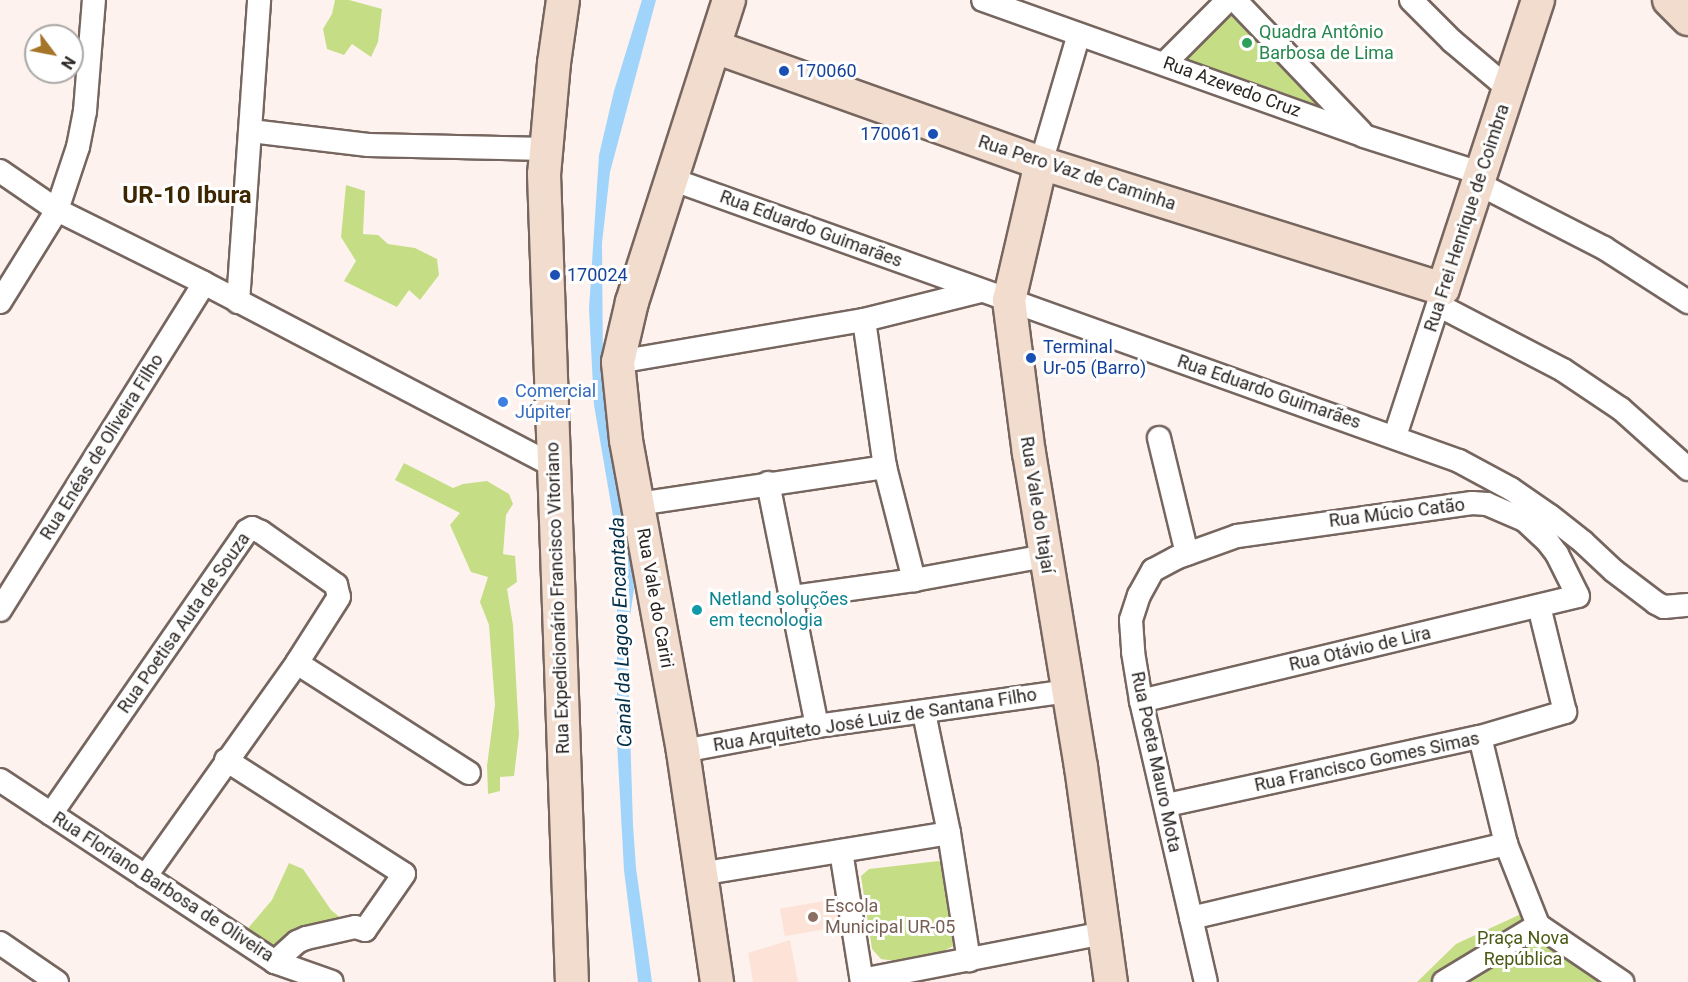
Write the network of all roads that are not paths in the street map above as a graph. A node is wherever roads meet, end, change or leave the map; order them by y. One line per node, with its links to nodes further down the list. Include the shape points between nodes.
1 (94, 0): 23 (street, via 85,111 78,147)
2 (259, 0): 16 (street)
3 (563, 0): 18 (main road, Rua Expedicionário Francisco Vitoriano)
4 (729, 0): 13 (main road, Rua Vale do Cariri)
5 (983, 0): 12 (street, Rua Azevedo Cruz)
6 (1228, 0): 14 (street)
7 (1235, 0): 17 (street)
8 (1411, 0): 15 (street)
9 (1538, 0): 15 (main road, Rua Frei Henrique de Coimbra)
10 (1669, 0): 11 (main road)
11 (1688, 19)
12 (1079, 34): 14 (street, Rua Azevedo Cruz); 19 (street, Rua Vale do Itajaí)
13 (715, 47): 19 (main road, Rua Pero Vaz de Caminha); 21 (main road, Rua Vale do Cariri)
14 (1165, 63): 17 (street, Rua Azevedo Cruz)
15 (1509, 89): 22 (main road, Rua Frei Henrique de Coimbra)
16 (251, 132): 18 (street, via 368,146); 28 (street)
17 (1364, 136): 22 (street, Rua Azevedo Cruz)
18 (546, 149): 34 (main road, Rua Expedicionário Francisco Vitoriano)
19 (1041, 163): 25 (main road, Rua Vale do Itajaí); 26 (main road, Rua Pero Vaz de Caminha)
20 (0, 171): 23 (street)
21 (671, 178): 25 (street, Rua Eduardo Guimarães); 31 (main road, Rua Vale do Cariri, via 632,302)
22 (1479, 178): 26 (main road, Rua Frei Henrique de Coimbra); 29 (street, Rua Azevedo Cruz, via 1604,248)
23 (57, 210): 24 (street); 27 (street)
24 (204, 283): 28 (street); 46 (street, Rua Enéas de Oliveira Filho)
25 (995, 296): 30 (street); 32 (street, Rua Eduardo Guimarães); 39 (main road, Rua Vale do Itajaí)
26 (1441, 297): 32 (street, Rua Frei Henrique de Coimbra); 36 (street, via 1621,409)
27 (0, 302)
28 (238, 302): 34 (street)
29 (1688, 302)
30 (864, 320): 31 (street); 35 (street)
31 (618, 362): 38 (main road, Rua Vale do Cariri)
32 (1395, 436): 44 (street, Rua Eduardo Guimarães, via 1459,461 1511,489 1583,542 1614,572 1664,606)
33 (1159, 438): 40 (street)
34 (552, 465): 73 (main road, Rua Expedicionário Francisco Vitoriano)
35 (885, 467): 37 (street); 41 (street)
36 (1688, 469)
37 (768, 483): 38 (street); 42 (street)
38 (638, 504): 53 (main road, Rua Vale do Cariri)
39 (1045, 556): 41 (street); 48 (main road, Rua Vale do Itajaí)
40 (1182, 556): 43 (street, Rua Múcio Catão, via 1237,536 1487,504 1512,513 1534,528 1557,554); 49 (street, Rua Poeta Mauro Mota, via 1153,570 1138,595 1131,620)
41 (914, 580): 42 (street)
42 (793, 597): 51 (street)
43 (1578, 597): 45 (street, Rua Otávio de Lira)
44 (1688, 605)
45 (1539, 606): 49 (street, Rua Otávio de Lira); 52 (street, Rua Francisco Gomes Simas, via 1565,712)
46 (0, 610)
47 (297, 663): 54 (street); 55 (street); 58 (street, Rua Poetisa Auta de Souza, via 339,597 336,585 252,528)
48 (1068, 691): 50 (street, Rua Arquiteto José Luiz de Santana Filho); 66 (main road, Rua Vale do Itajaí)
49 (1141, 702): 57 (street, Rua Poeta Mauro Mota)
50 (924, 713): 51 (street, Rua Arquiteto José Luiz de Santana Filho); 59 (street)
51 (817, 726): 53 (street, Rua Arquiteto José Luiz de Santana Filho)
52 (1480, 737): 57 (street, Rua Francisco Gomes Simas); 60 (street)
53 (682, 750): 62 (main road, Rua Vale do Cariri)
54 (226, 760): 63 (street); 69 (street, via 404,874 365,930 355,927 306,938)
55 (469, 773)
56 (0, 780): 58 (street, Rua Floriano Barbosa de Oliveira)
57 (1167, 805): 64 (street, Rua Poeta Mauro Mota)
58 (51, 814): 63 (street, Rua Floriano Barbosa de Oliveira)
59 (949, 833): 61 (street); 68 (street)
60 (1506, 844): 64 (street); 65 (street)
61 (841, 851): 62 (street); 70 (street)
62 (699, 874): 74 (main road, Rua Vale do Cariri)
63 (145, 877): 69 (street, Rua Floriano Barbosa de Oliveira)
64 (1191, 918): 76 (street, Rua Poeta Mauro Mota)
65 (1538, 925): 77 (street); 78 (street)
66 (1103, 933): 68 (street); 75 (main road, Rua Vale do Itajaí)
67 (0, 943): 71 (street)
68 (969, 960): 70 (street)
69 (275, 962): 72 (street, Rua Floriano Barbosa de Oliveira)
70 (862, 981)
71 (57, 982)
72 (332, 982)
73 (572, 982)
74 (717, 982)
75 (1111, 982)
76 (1206, 982)
77 (1444, 982)
78 (1622, 982)

